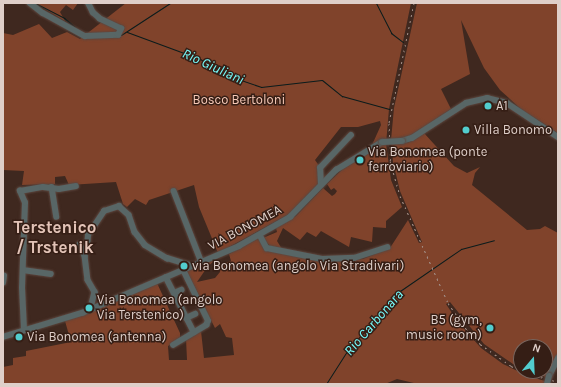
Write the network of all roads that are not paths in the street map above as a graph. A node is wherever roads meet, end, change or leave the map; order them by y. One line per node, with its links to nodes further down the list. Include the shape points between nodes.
1 (30, 3): 2 (street, via 42,13 85,36 118,35 121,29 96,16)
2 (88, 3)
3 (351, 135): 5 (street, via 320,168)
4 (558, 137): 5 (street, VIA BONOMEA, bridge, via 507,103 487,98 466,103 412,138 382,142 341,167)
5 (321, 185): 10 (street, VIA BONOMEA, via 296,212)
6 (76, 186): 7 (street, via 59,189)
7 (52, 187): 9 (street); 16 (street, via 20,191 25,203)
8 (174, 191): 14 (street)
9 (57, 217)
10 (260, 235): 12 (street, via 267,248 322,259 354,258); 14 (street, VIA BONOMEA)
11 (80, 244): 13 (street)
12 (387, 247)
13 (83, 251): 15 (street, via 87,247 88,235 104,211 119,206 129,215 135,232 144,245 171,260); 24 (street, via 88,280 95,292)
14 (202, 263): 15 (street, VIA BONOMEA)
15 (193, 266): 17 (street, VIA BONOMEA)
16 (23, 270): 18 (street); 27 (street)
17 (182, 270): 20 (street, VIA BONOMEA); 28 (street, via 208,321)
18 (50, 274)
19 (4, 276): 21 (street)
20 (166, 277): 23 (street); 24 (street, VIA BONOMEA)
21 (3, 283)
22 (181, 290): 23 (street)
23 (174, 293): 26 (street)
24 (91, 308): 27 (street, VIA BONOMEA)
25 (195, 314): 26 (street)
26 (186, 318): 28 (street)
27 (24, 330): 29 (street, VIA BONOMEA)
28 (194, 332): 30 (street)
29 (3, 338)
30 (173, 344)
31 (558, 358): 32 (street, bridge)
32 (547, 384)

